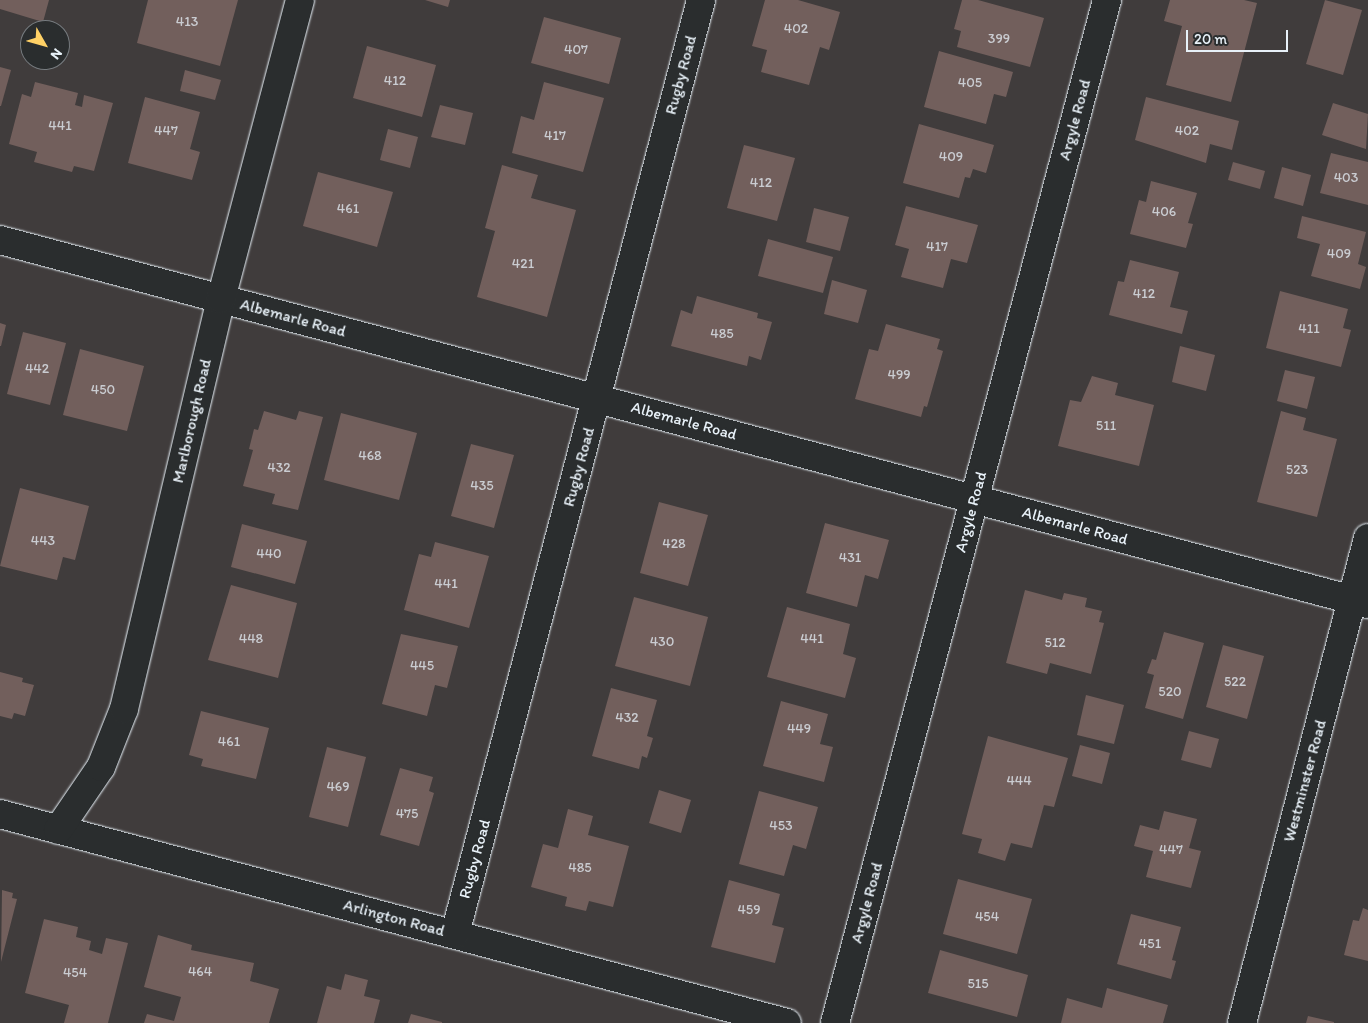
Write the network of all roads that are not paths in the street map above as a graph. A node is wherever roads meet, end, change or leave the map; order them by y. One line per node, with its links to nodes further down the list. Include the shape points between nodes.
1 (300, 0): 5 (street, Marlborough Road)
2 (701, 0): 6 (street, Rugby Road)
3 (1107, 0): 7 (street, Argyle Road)
4 (0, 240): 5 (street, Albemarle Road)
5 (220, 299): 6 (street, Albemarle Road); 11 (street, Marlborough Road, via 124,709 101,768)
6 (597, 398): 7 (street, Albemarle Road); 12 (street, Rugby Road)
7 (975, 499): 9 (street, Albemarle Road); 14 (street, Argyle Road)
8 (1368, 538): 9 (street, Westminster Road)
9 (1360, 602): 15 (street, Westminster Road)
10 (0, 814): 11 (street, Arlington Road)
11 (58, 830): 12 (street, Arlington Road)
12 (455, 934): 13 (street, Arlington Road)
13 (788, 1023)
14 (835, 1023)
15 (1242, 1023)

